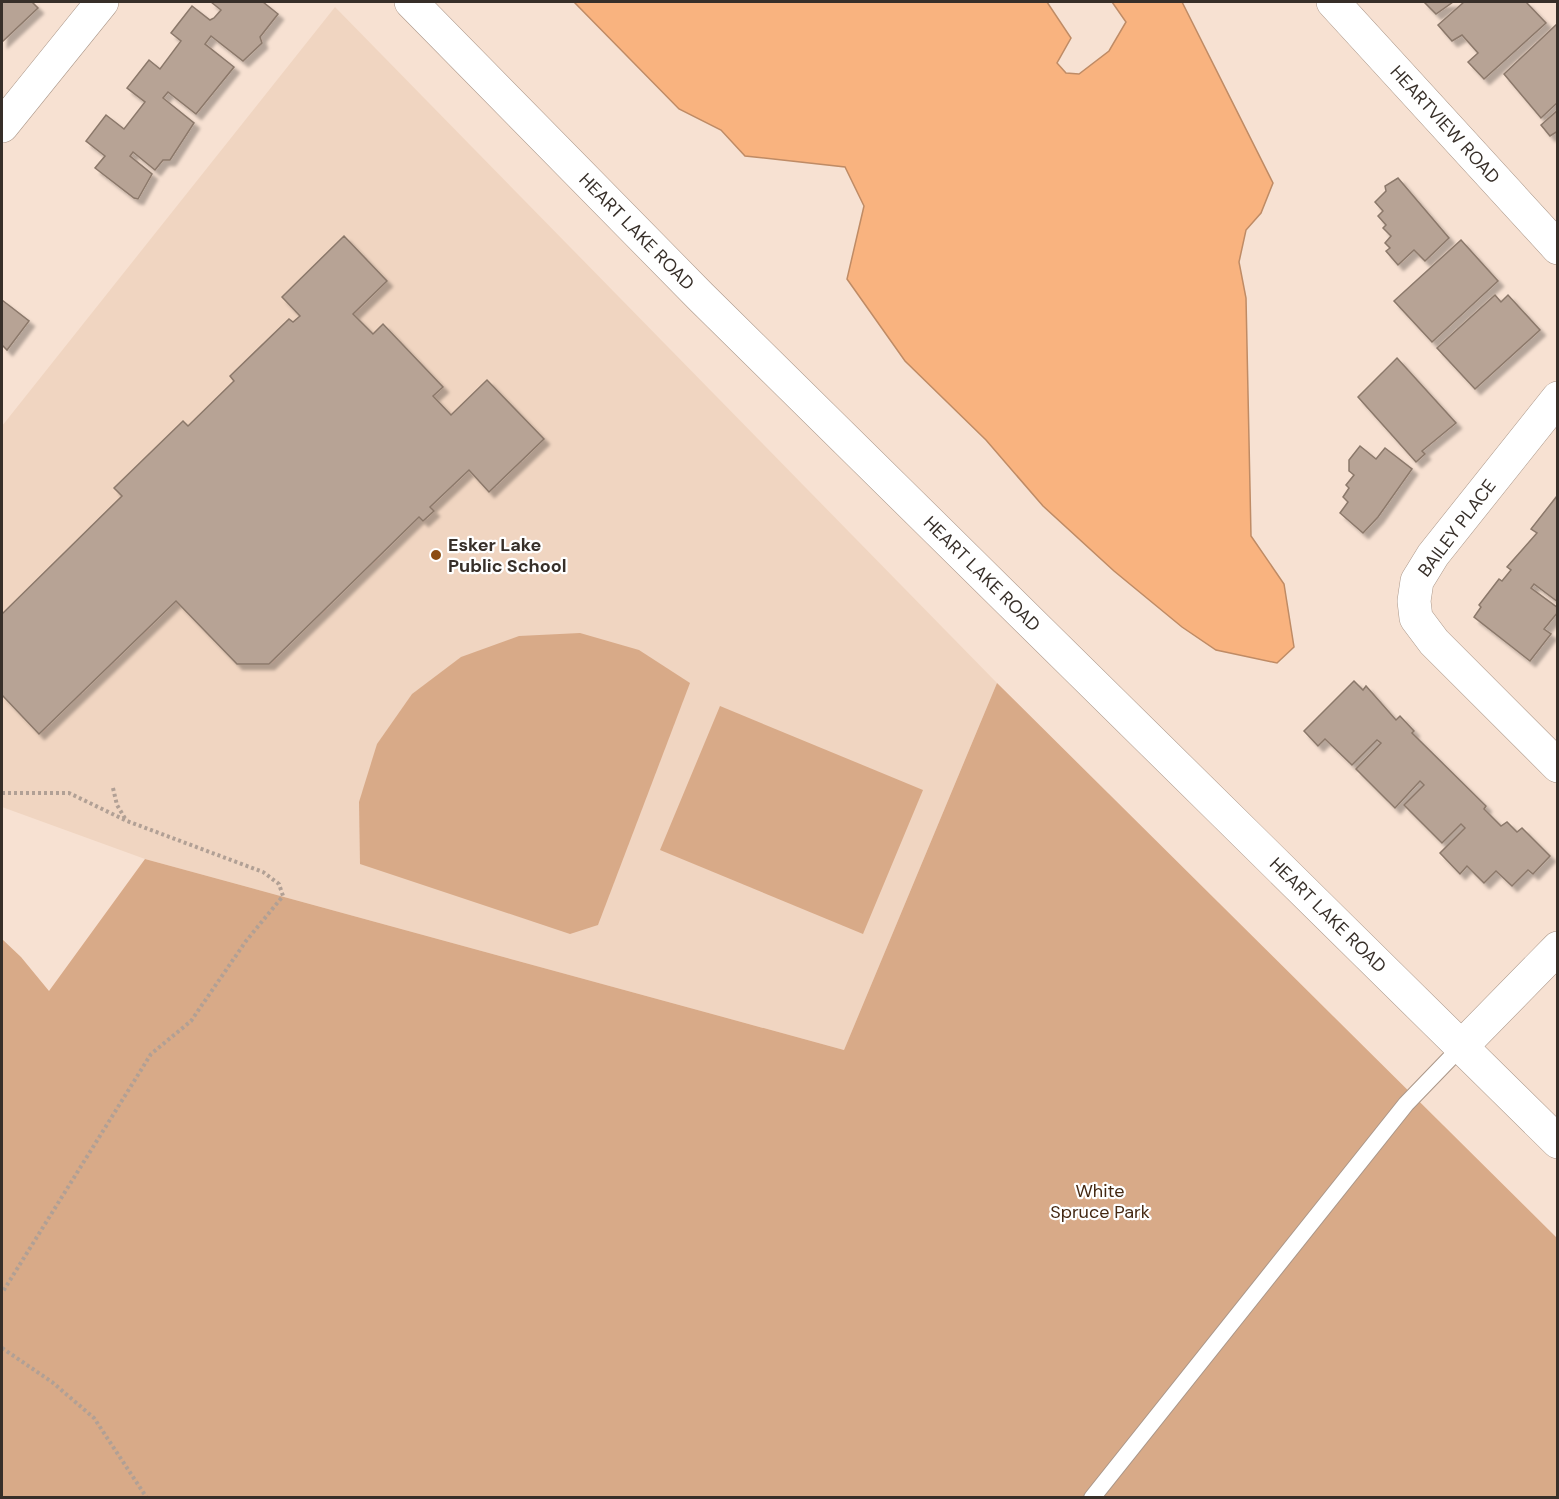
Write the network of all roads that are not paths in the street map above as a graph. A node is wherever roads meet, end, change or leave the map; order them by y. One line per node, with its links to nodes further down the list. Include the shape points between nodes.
1 (102, 2): 4 (street)
2 (411, 2): 9 (street, HEART LAKE ROAD, via 709,305)
3 (1333, 2): 5 (street, HEARTVIEW ROAD)
4 (2, 126)
5 (1557, 248)
6 (1557, 398): 7 (street, BAILEY PLACE, via 1433,555 1417,581 1414,601 1416,618 1434,642)
7 (1557, 766)
8 (1557, 948): 9 (street)
9 (1461, 1047): 10 (street, HEART LAKE ROAD); 11 (lane, via 1406,1104)
10 (1557, 1142)
11 (1092, 1497)

